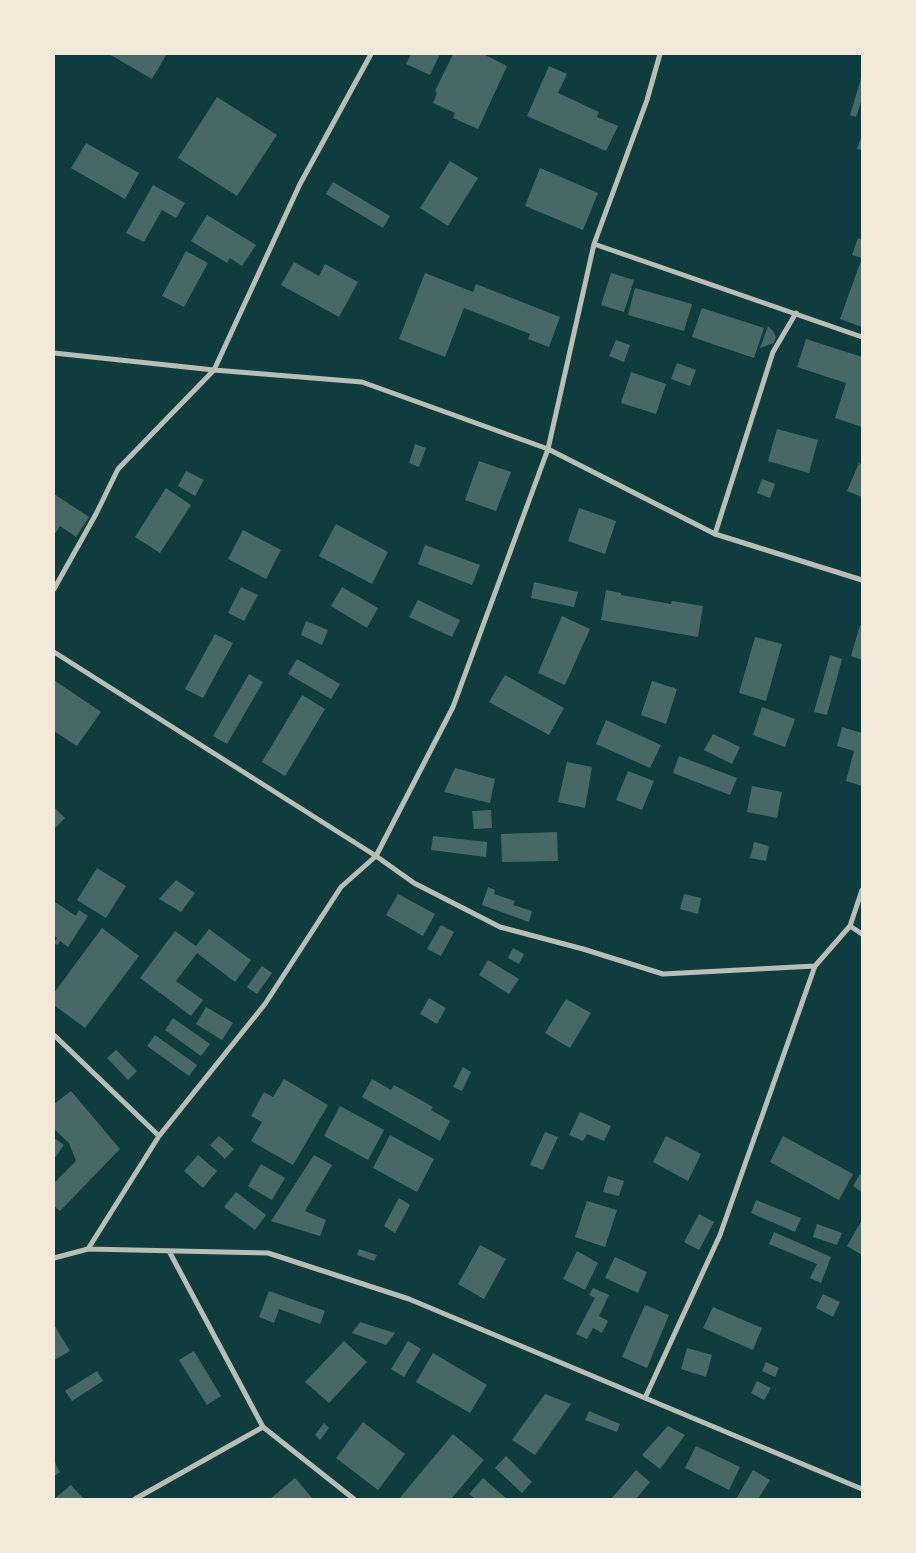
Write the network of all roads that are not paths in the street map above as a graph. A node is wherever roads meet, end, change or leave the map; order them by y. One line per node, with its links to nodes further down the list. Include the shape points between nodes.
1 (371, 54): 7 (street, via 300,184)
2 (660, 54): 3 (street, via 647,100)
3 (594, 244): 4 (street); 8 (street)
4 (796, 313): 5 (street); 9 (street, via 773,352)
5 (862, 337)
6 (54, 353): 7 (street)
7 (214, 370): 8 (street, via 362,382); 11 (street, via 118,469)
8 (548, 449): 9 (street); 13 (street, via 453,707)
9 (715, 534): 10 (street)
10 (862, 580)
11 (54, 589)
12 (54, 652): 13 (street)
13 (376, 856): 17 (street, via 414,883 500,927 663,974); 19 (street, via 341,887 265,1004)
14 (862, 890): 15 (street)
15 (850, 926): 16 (street); 17 (street)
16 (862, 934)
17 (815, 966): 23 (street, via 720,1235)
18 (54, 1035): 19 (street)
19 (159, 1136): 20 (street)
20 (88, 1249): 21 (street); 22 (street)
21 (169, 1251): 23 (street, via 268,1254 410,1299); 24 (street)
22 (54, 1258)
23 (645, 1398): 25 (street)
24 (263, 1427): 26 (street); 27 (street)
25 (862, 1489)
26 (135, 1499)
27 (354, 1499)

